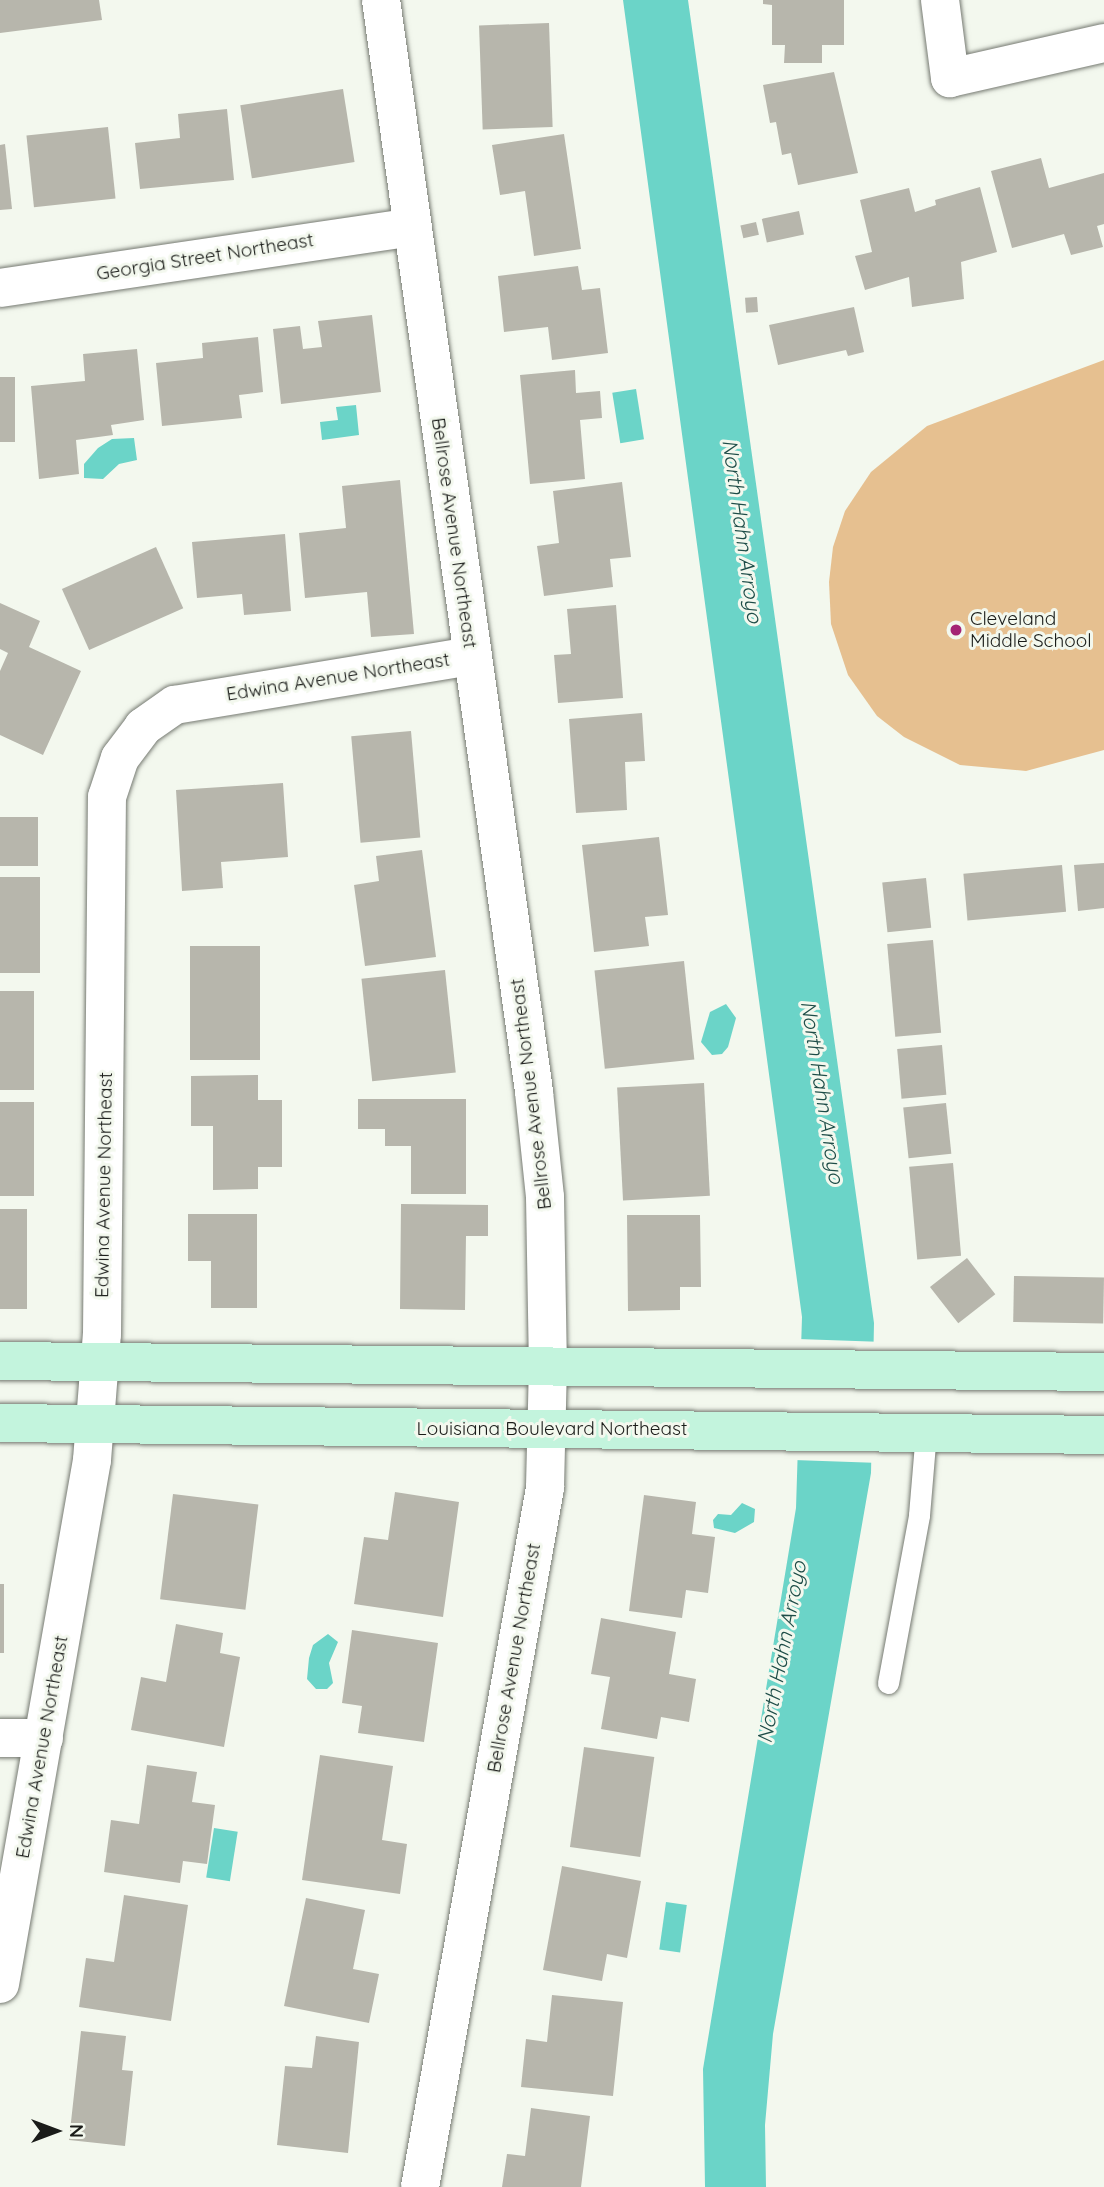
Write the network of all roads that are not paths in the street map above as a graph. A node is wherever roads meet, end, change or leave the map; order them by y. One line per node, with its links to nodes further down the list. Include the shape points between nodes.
1 (381, 0): 4 (street, Bellrose Avenue Northeast)
2 (940, 0): 3 (street, via 950,78)
3 (1104, 43)
4 (411, 227): 5 (street, Georgia Street Northeast); 6 (street, Bellrose Avenue Northeast)
5 (0, 288)
6 (472, 656): 8 (street, Edwina Avenue Northeast, via 175,705 143,727 120,758 107,797); 9 (street, Bellrose Avenue Northeast, via 534,1092 545,1197)
7 (0, 1361): 8 (main road)
8 (100, 1361): 9 (main road); 12 (street, Edwina Avenue Northeast)
9 (548, 1364): 10 (main road); 13 (street, Bellrose Avenue Northeast)
10 (1104, 1372)
11 (0, 1423): 12 (main road, Louisiana Boulevard Northeast)
12 (95, 1424): 13 (main road, Louisiana Boulevard Northeast); 18 (street, Edwina Avenue Northeast, via 88,1489)
13 (549, 1430): 14 (main road, Louisiana Boulevard Northeast); 20 (street, Bellrose Avenue Northeast, via 545,1488)
14 (926, 1432): 15 (main road, Louisiana Boulevard Northeast); 16 (lane, via 919,1514)
15 (1104, 1436)
16 (888, 1682)
17 (0, 1738): 18 (street)
18 (44, 1738): 19 (street, Edwina Avenue Northeast)
19 (0, 1984)
20 (420, 2187)

